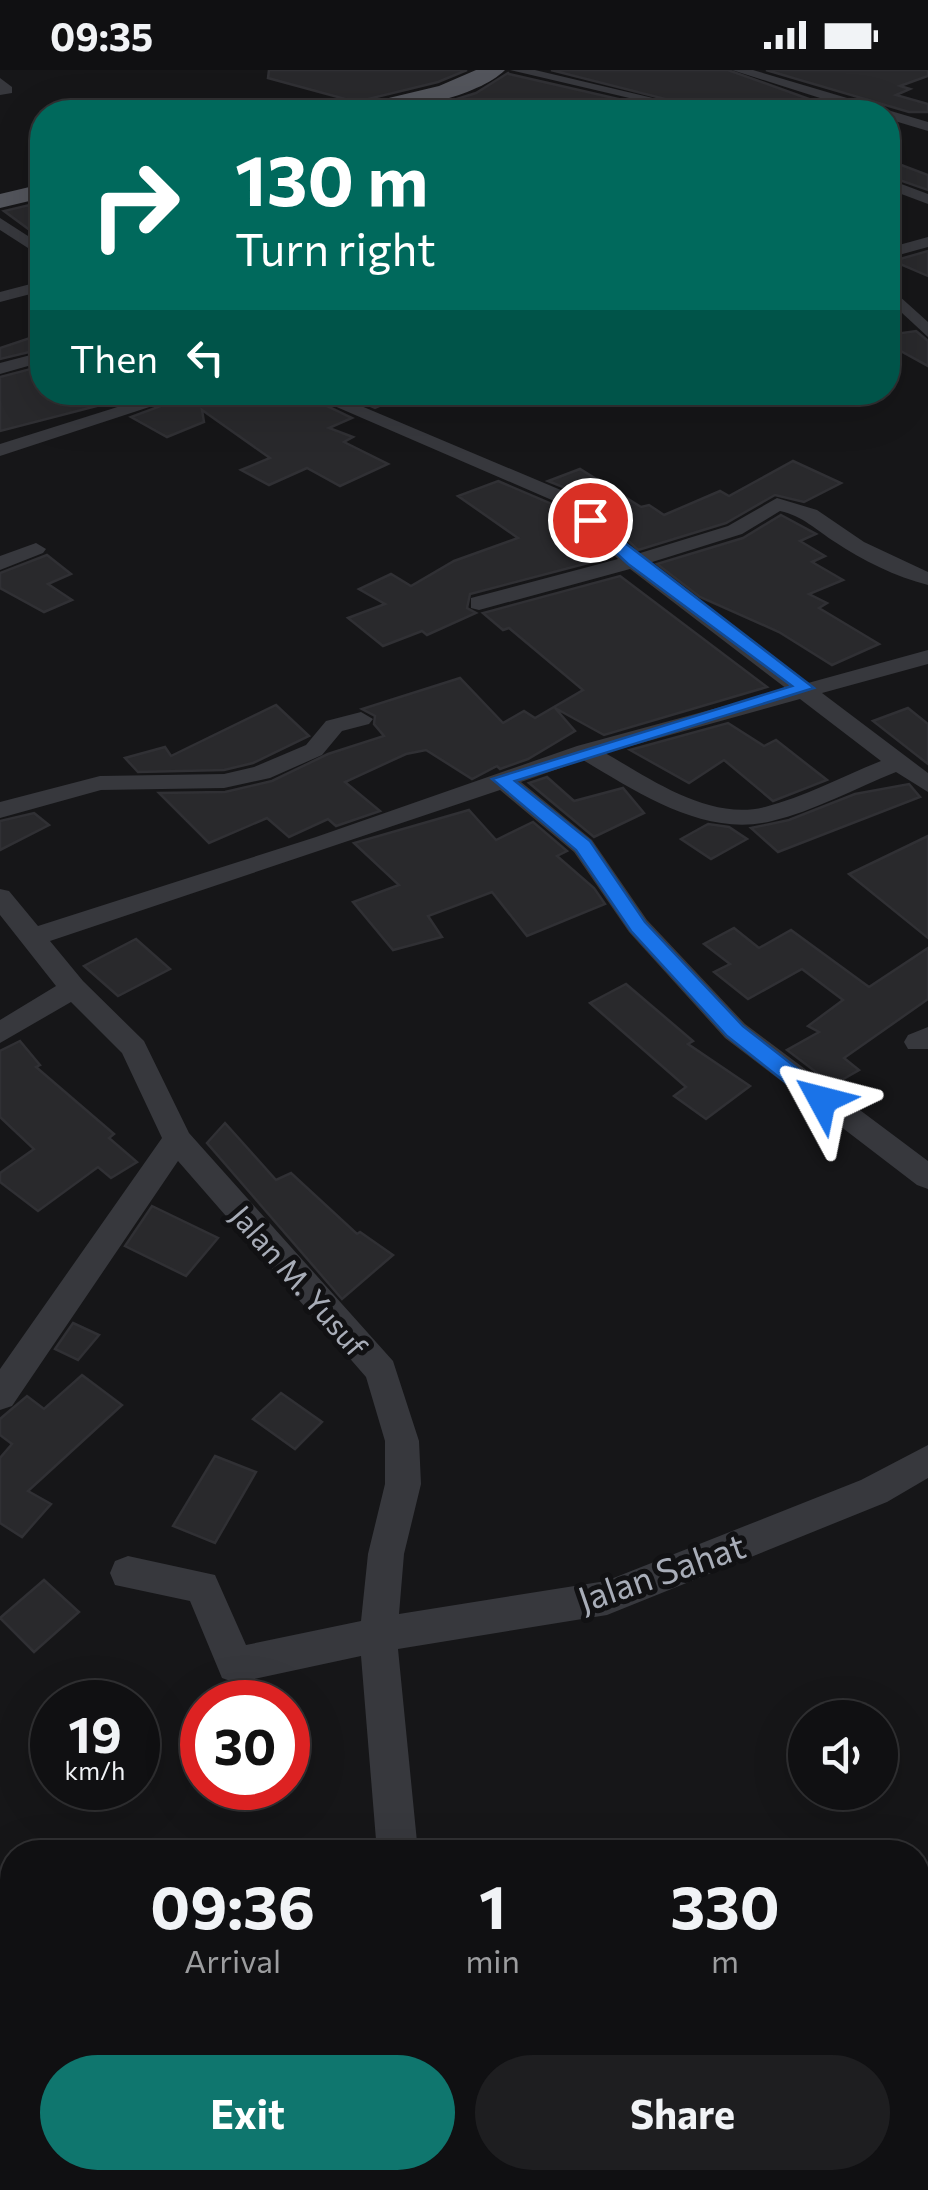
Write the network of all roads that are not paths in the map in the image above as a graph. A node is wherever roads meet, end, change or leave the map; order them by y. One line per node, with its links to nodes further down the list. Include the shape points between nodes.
1 (494, 70): 7 (main road)
2 (517, 70): 8 (street)
3 (740, 70): 6 (street)
4 (0, 82): 5 (street, via 7,90)
5 (0, 91)
6 (834, 98): 9 (street); 10 (street)
7 (406, 100)
8 (651, 100)
9 (829, 100)
10 (841, 100)
11 (900, 119): 12 (street)
12 (928, 127)
13 (900, 188): 15 (street)
14 (30, 196): 16 (main road)
15 (928, 199)
16 (1, 205): 17 (street)
17 (30, 238)
18 (928, 242): 19 (street)
19 (900, 250)
20 (30, 289): 21 (street)
21 (0, 296)
22 (900, 303): 23 (street)
23 (928, 332)
24 (30, 361): 25 (street)
25 (0, 370)
26 (144, 405): 28 (street)
27 (342, 405): 30 (street, via 568,500)
28 (0, 450)
29 (36, 549): 31 (street)
30 (633, 561): 32 (street, via 735,530 777,504 820,517 877,559); 33 (street); 35 (street)
31 (0, 564)
32 (928, 579)
33 (478, 602)
34 (928, 657): 35 (street)
35 (805, 688): 37 (street); 38 (street)
36 (361, 719): 41 (street, via 334,726 314,750 261,773 224,781 100,782)
37 (585, 750): 38 (street, via 690,809 743,818); 39 (street)
38 (900, 762): 40 (street)
39 (502, 779): 43 (street); 47 (street, via 583,846 638,926 735,1031)
40 (928, 785)
41 (0, 810)
42 (0, 897): 43 (street, Jalan M. Yusuf)
43 (32, 937): 44 (street, Jalan M. Yusuf)
44 (73, 988): 45 (street); 46 (street, Jalan M. Yusuf, via 134,1048)
45 (0, 1033)
46 (177, 1139): 48 (street); 51 (street, Jalan M. Yusuf, via 381,1371 402,1441 403,1484 386,1554)
47 (928, 1177)
48 (0, 1396)
49 (928, 1460): 51 (street, Jalan Sahat, via 874,1492 606,1598)
50 (128, 1573): 51 (street, Jalan Sahat, via 202,1586 236,1665)
51 (378, 1636): 52 (street, Jalan M. Yusuf)
52 (397, 1840)

